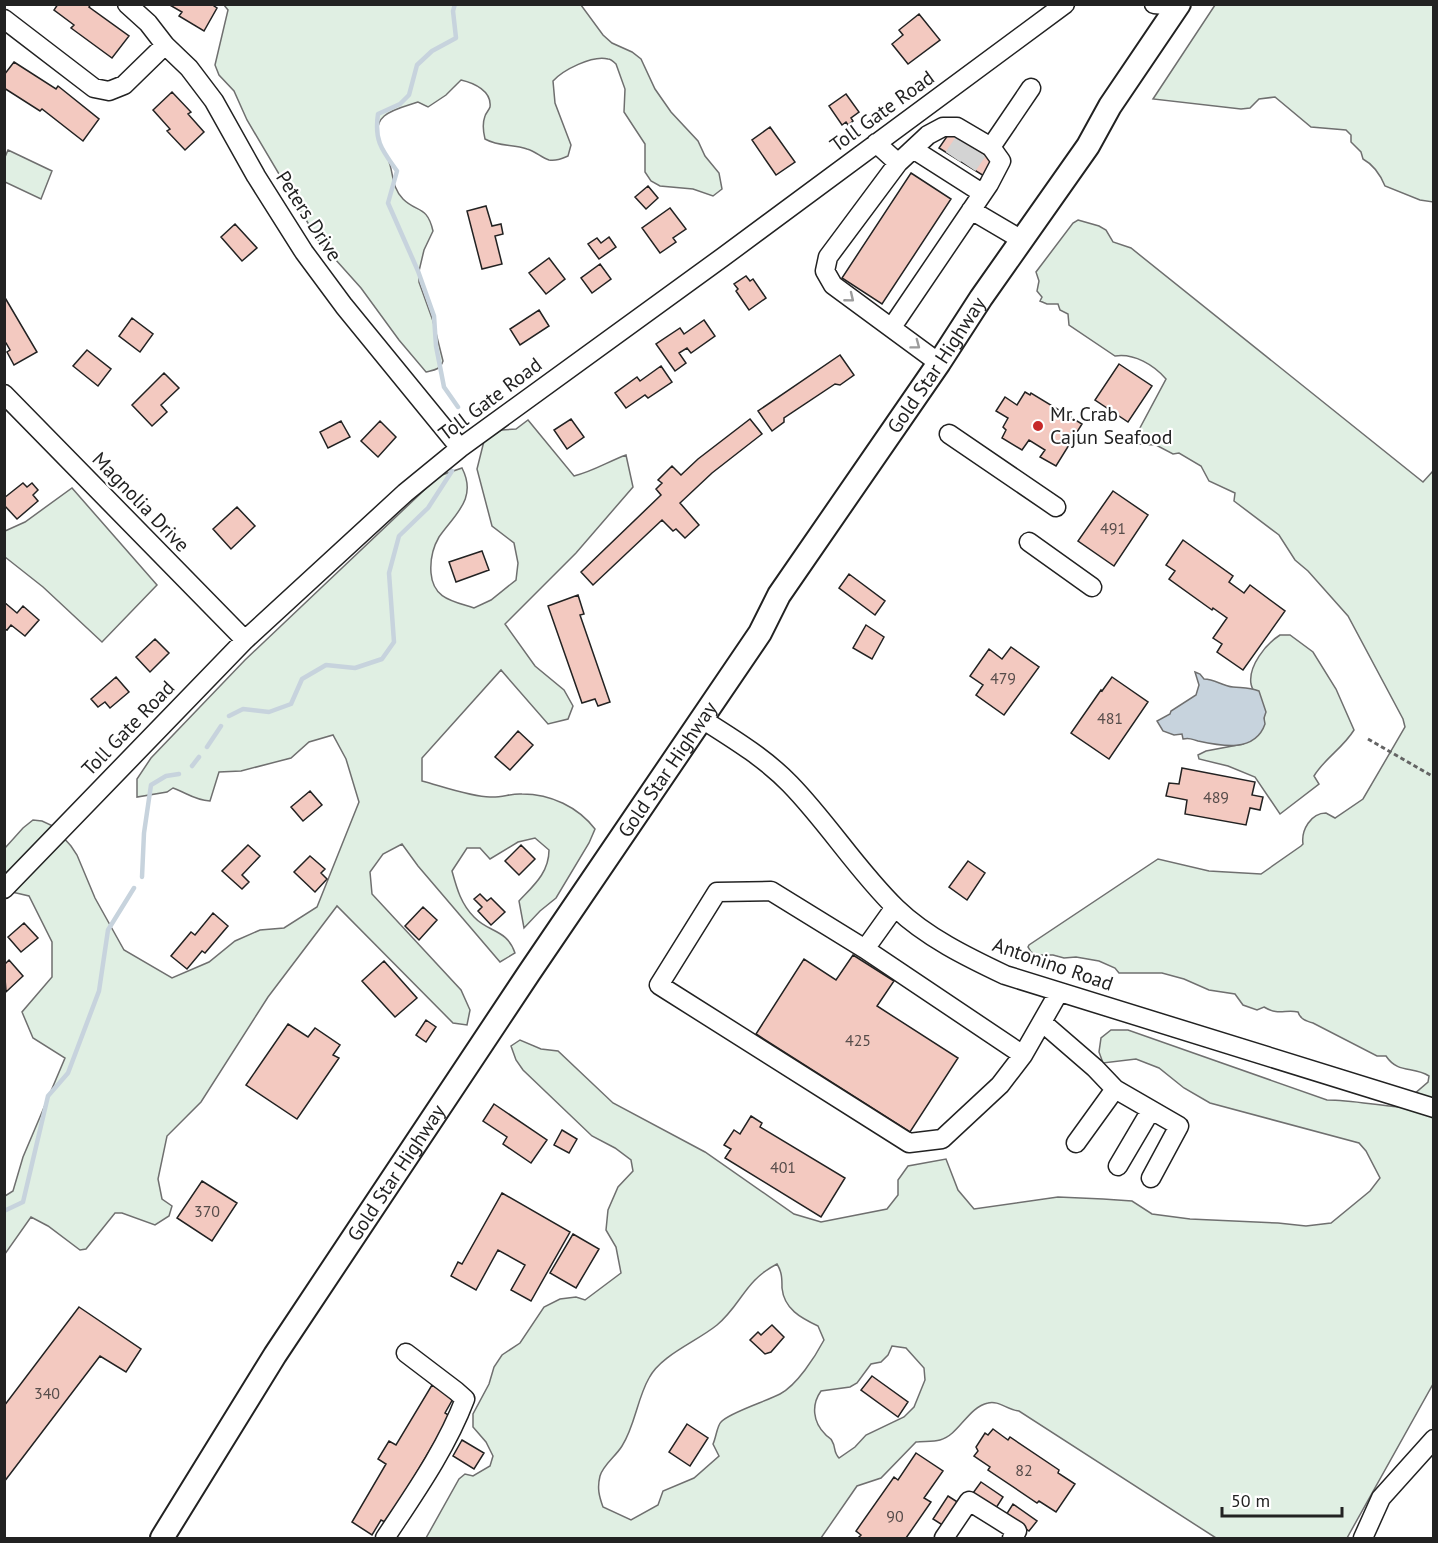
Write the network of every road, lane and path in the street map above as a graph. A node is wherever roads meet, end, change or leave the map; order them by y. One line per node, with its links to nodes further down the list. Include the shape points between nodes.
1 (127, 4): 7 (street, Peters Drive)
2 (1079, 4): 5 (street, Toll Gate Road)
3 (1154, 4): 4 (street)
4 (1177, 5): 15 (main road, Gold Star Highway, via 1088,146)
5 (1062, 7): 9 (street, Toll Gate Road)
6 (4, 19): 7 (street, via 93,88 109,91 124,85)
7 (165, 45): 20 (street, Peters Drive, via 214,101 304,252)
8 (1031, 88): 10 (street)
9 (876, 143): 12 (street); 20 (street, Toll Gate Road)
10 (977, 143): 11 (street, via 957,127 943,127); 13 (street, via 1001,161)
11 (912, 150): 12 (street); 13 (street, via 957,168)
12 (898, 163): 16 (street, one-way to 16, via 828,258 825,271 833,285)
13 (982, 193): 14 (street)
14 (971, 210): 15 (street); 16 (street)
15 (1022, 240): 17 (main road, Gold Star Highway)
16 (892, 327): 17 (street, one-way to 17)
17 (939, 363): 25 (main road, Gold Star Highway, via 779,595 760,633)
18 (4, 394): 24 (street, Magnolia Drive)
19 (949, 434): 21 (street)
20 (460, 448): 24 (street, Toll Gate Road)
21 (1056, 507)
22 (1029, 542): 23 (street)
23 (1092, 587)
24 (245, 640): 28 (street, Toll Gate Road)
25 (702, 719): 29 (street, Antonino Road, via 743,745 789,783); 42 (main road, Gold Star Highway, via 257,1382)
26 (1368, 739): 27 (path)
27 (1434, 777)
28 (4, 889)
29 (895, 907): 30 (street); 31 (street, Antonino Road, via 944,944 1005,975)
30 (865, 949): 33 (street); 33 (street, via 771,891 717,892 659,985 909,1143 942,1139 1000,1085)
31 (1059, 992): 32 (street); 35 (street, Antonino Road)
32 (1043, 1023): 33 (street); 34 (street)
33 (1023, 1055)
34 (1115, 1089): 36 (street); 37 (street)
35 (1434, 1108)
36 (1151, 1110): 38 (street); 39 (street, via 1179,1126)
37 (1076, 1143)
38 (1118, 1166)
39 (1151, 1178)
40 (406, 1353): 43 (street, via 465,1399 424,1479)
41 (1434, 1439): 46 (street, via 1381,1498)
42 (162, 1539)
43 (385, 1539)
44 (944, 1539): 45 (street, via 969,1501 1017,1531)
45 (1012, 1539)
46 (1363, 1539)

